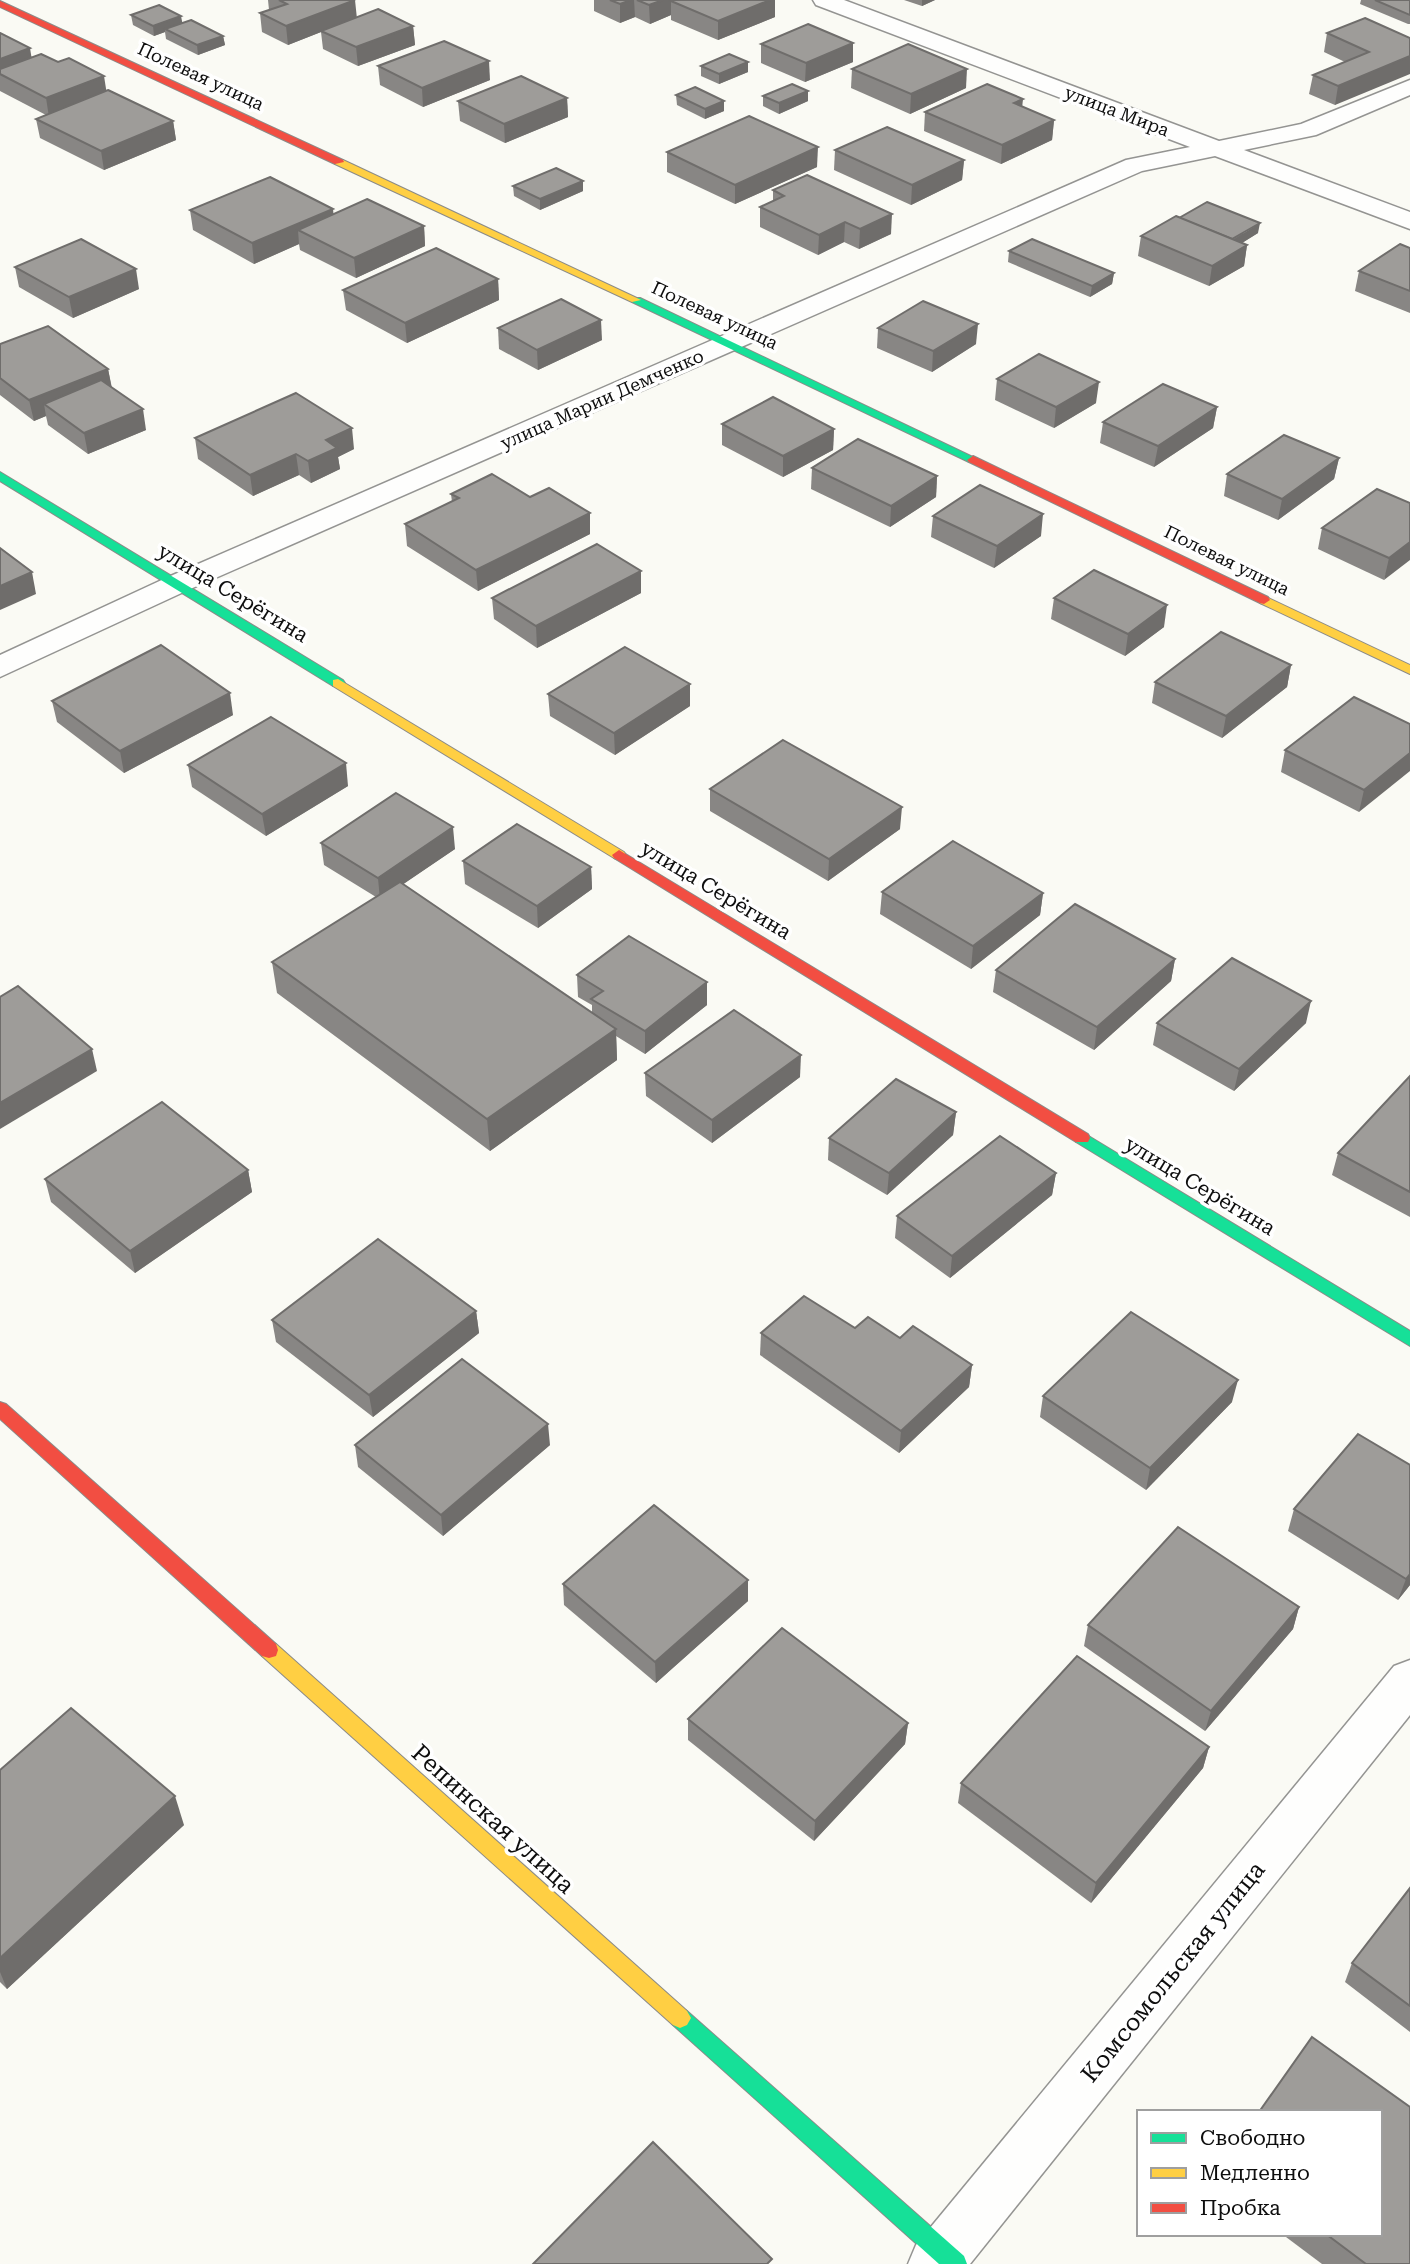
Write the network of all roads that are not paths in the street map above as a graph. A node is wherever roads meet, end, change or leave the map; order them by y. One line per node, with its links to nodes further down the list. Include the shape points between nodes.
1 (824, 0): 4 (street, улица Мира)
2 (0, 4): 6 (street, Полевая улица)
3 (1410, 87): 4 (street, улица Марии Демченко, via 1308,130)
4 (1216, 148): 5 (street, улица Мира); 6 (street, улица Марии Демченко, via 1135,165)
5 (1410, 221)
6 (729, 343): 8 (street, улица Марии Демченко); 10 (street, Полевая улица)
7 (0, 476): 8 (street, улица Серёгина)
8 (177, 584): 9 (street, улица Марии Демченко); 11 (street, улица Серёгина)
9 (0, 667)
10 (1410, 670)
11 (1410, 1339)
12 (0, 1409): 14 (street, Репинская улица)
13 (1410, 1679): 14 (street, Комсомольская улица)
14 (945, 2260)

